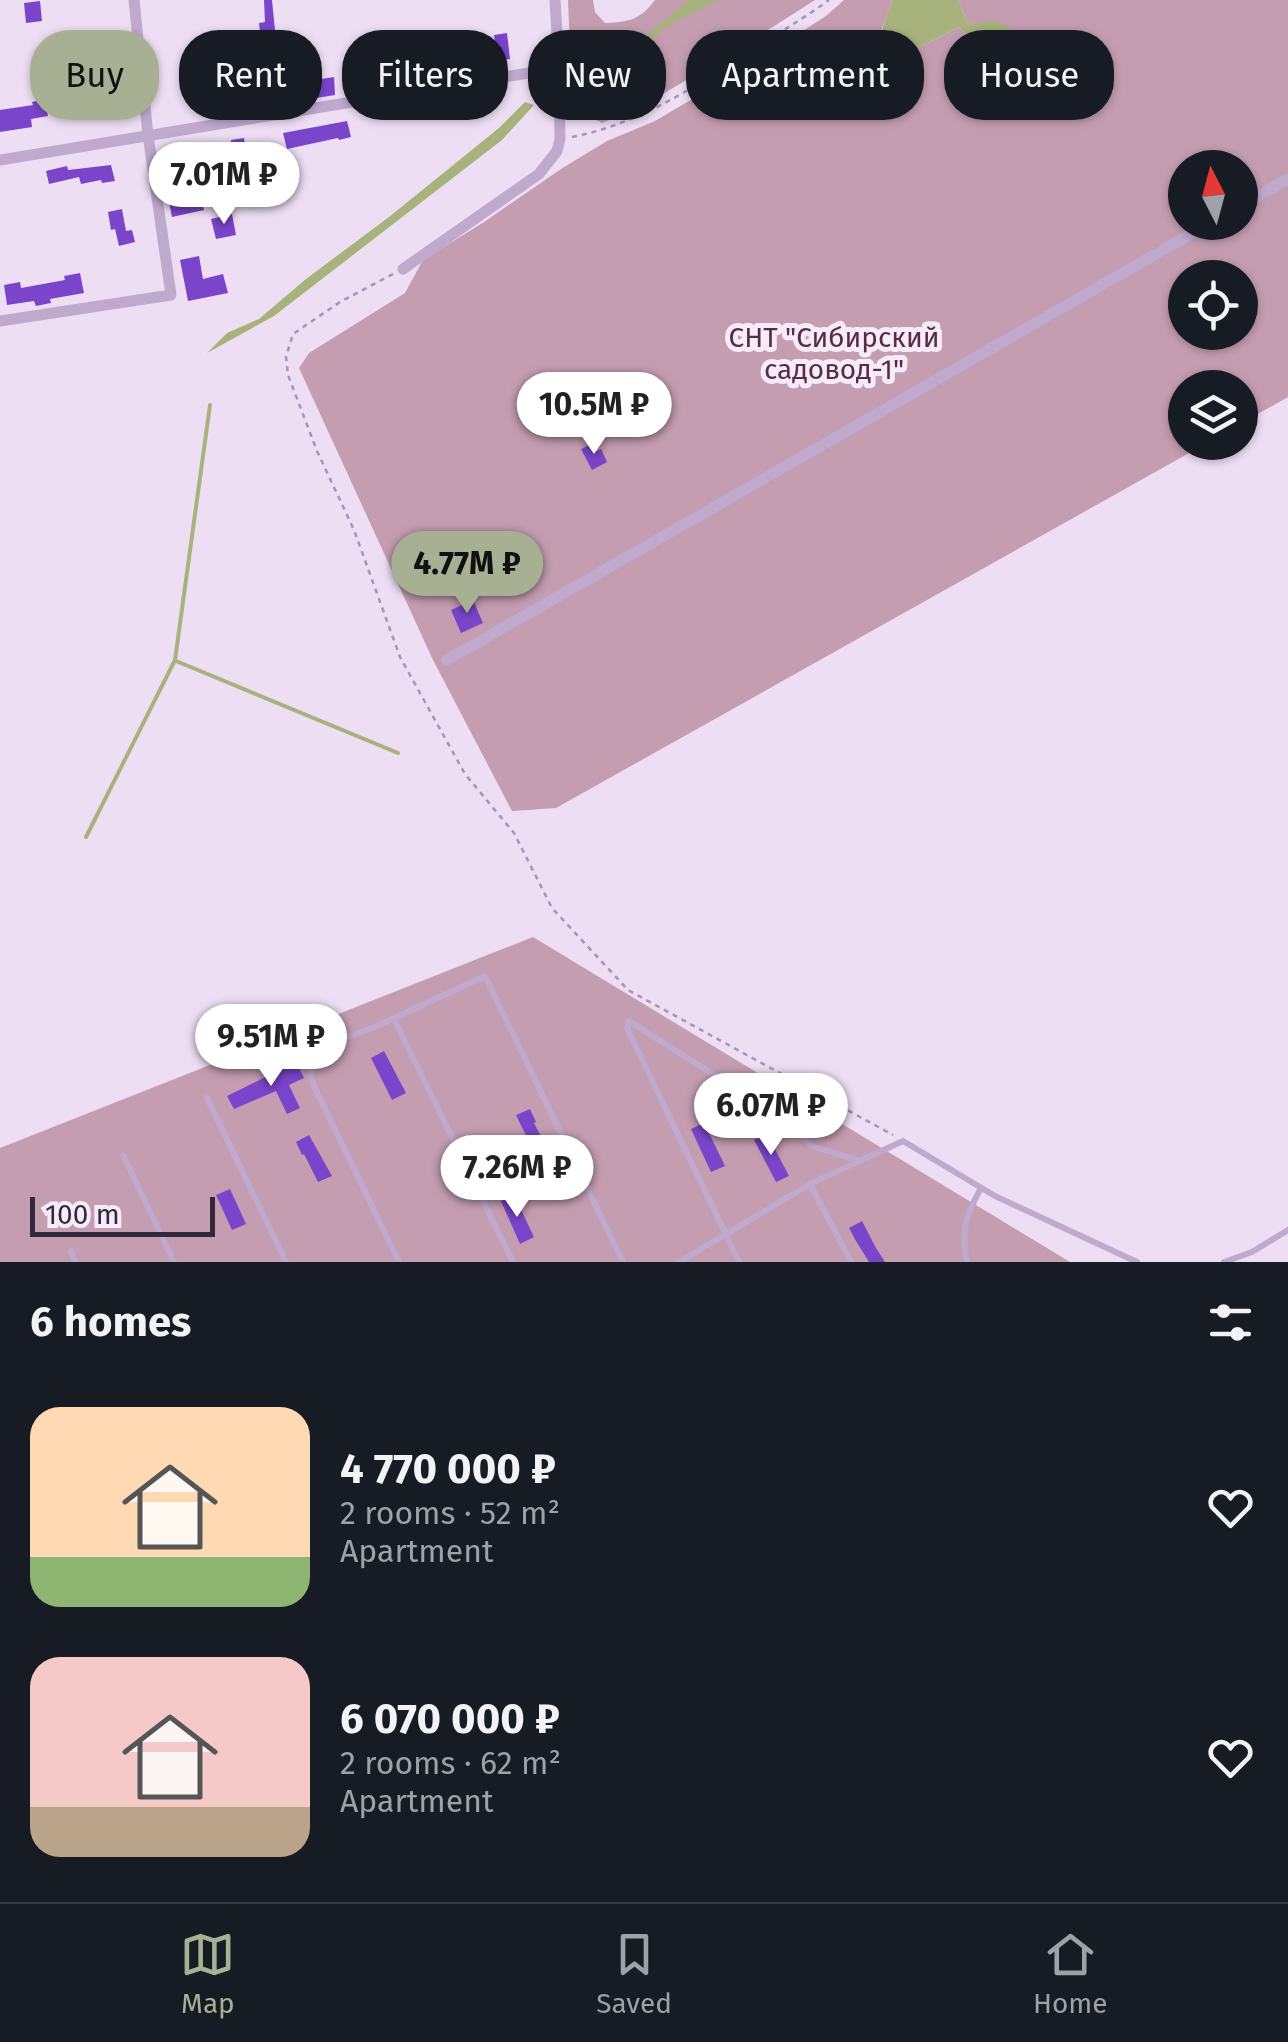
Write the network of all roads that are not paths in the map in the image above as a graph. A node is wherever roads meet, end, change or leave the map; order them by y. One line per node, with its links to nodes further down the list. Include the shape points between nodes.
1 (134, 0): 6 (street)
2 (554, 0): 3 (street)
3 (556, 30)
4 (528, 73): 6 (street)
5 (558, 120): 11 (street, via 558,145 540,174)
6 (148, 135): 7 (street); 12 (street, via 171,295)
7 (0, 160)
8 (1288, 179): 9 (street)
9 (1258, 196)
10 (1181, 240): 13 (street)
11 (403, 269)
12 (0, 321)
13 (447, 660)
14 (394, 1019): 26 (lane, via 324,1046 312,1061 311,1078); 27 (lane); 28 (lane, via 484,976)
15 (207, 1098): 25 (lane)
16 (124, 1155): 24 (lane)
17 (860, 1160): 18 (lane); 19 (lane, via 903,1141); 21 (lane, via 812,1146 774,1112 630,1021 626,1028)
18 (810, 1184): 21 (lane); 31 (lane)
19 (981, 1188): 32 (lane, via 962,1238); 33 (lane)
20 (1288, 1230): 34 (lane)
21 (725, 1236): 29 (lane); 30 (lane)
22 (71, 1251): 23 (lane)
23 (75, 1262)
24 (174, 1262)
25 (286, 1262)
26 (398, 1262)
27 (513, 1262)
28 (623, 1262)
29 (679, 1262)
30 (738, 1262)
31 (851, 1262)
32 (967, 1262)
33 (1137, 1262)
34 (1224, 1262)

